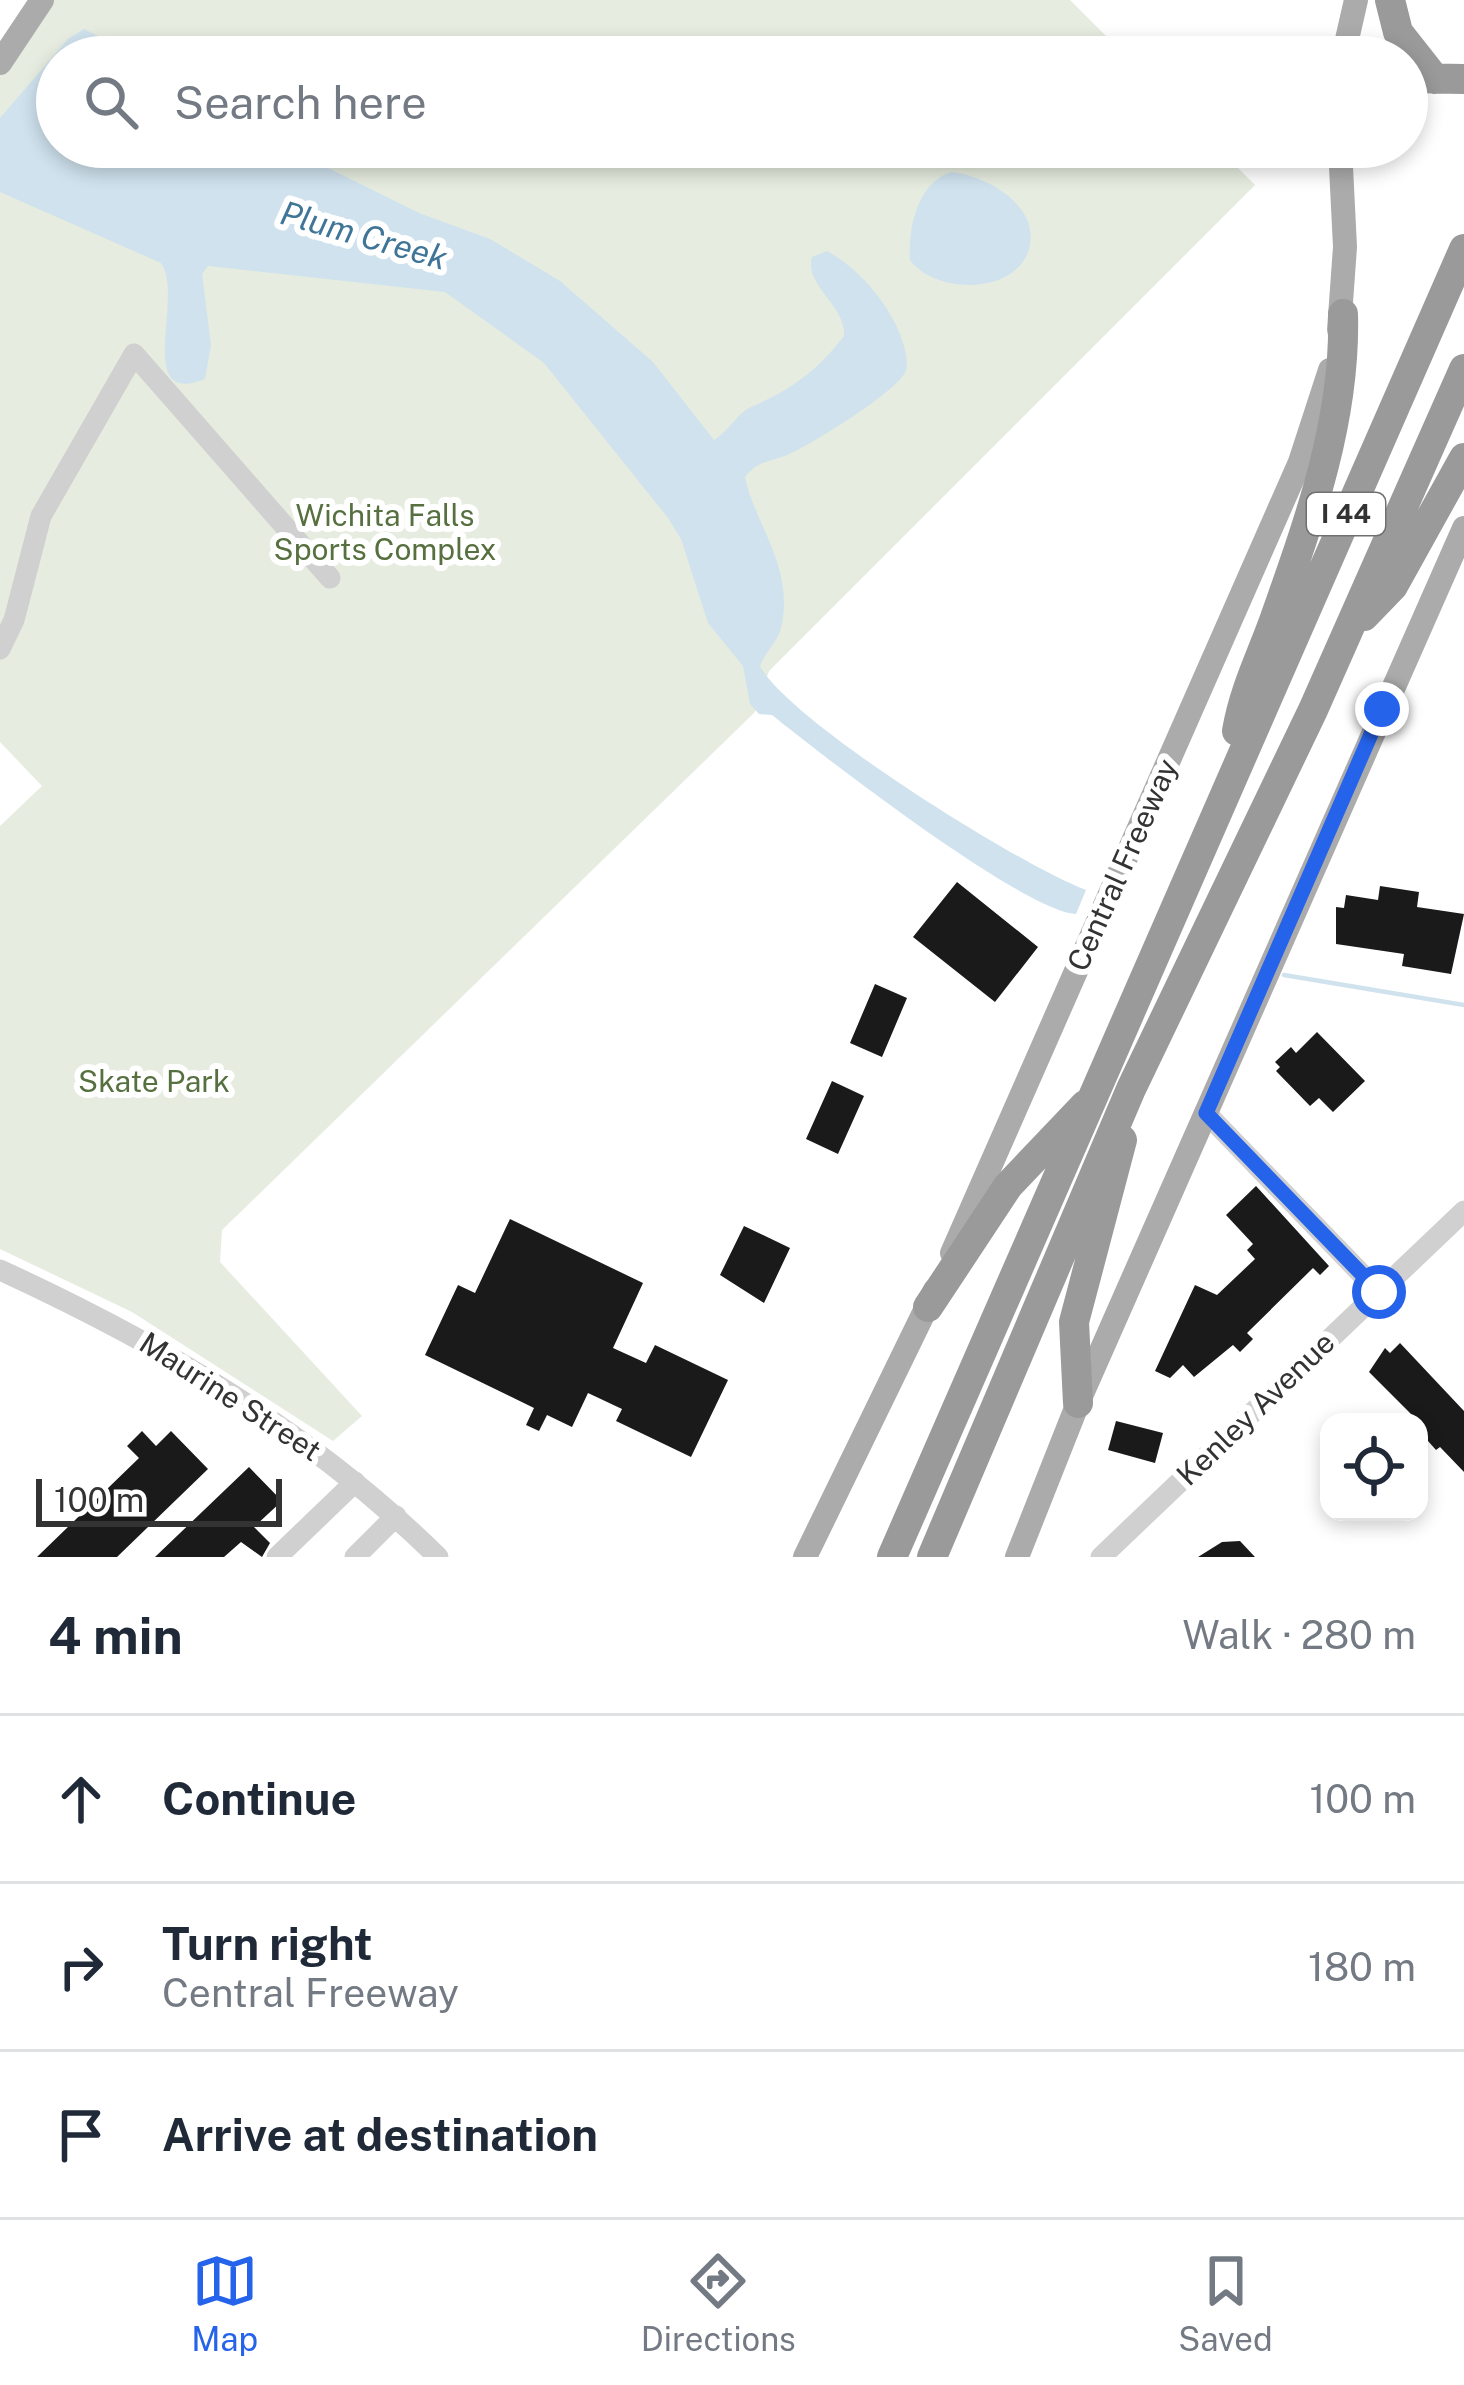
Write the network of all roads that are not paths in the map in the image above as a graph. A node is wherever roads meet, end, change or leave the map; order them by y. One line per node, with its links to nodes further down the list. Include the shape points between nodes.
1 (41, 0): 6 (main road)
2 (1356, 0): 4 (main road)
3 (1390, 0): 5 (highway)
4 (1348, 36)
5 (1401, 36)
6 (0, 63)
7 (1340, 168): 9 (main road, Central Freeway)
8 (1464, 249): 16 (highway, Central Freeway / I 44)
9 (1343, 314): 16 (highway, via 1345,374 1316,497 1244,693); 22 (main road, Central Freeway, via 1300,462)
10 (1464, 369): 14 (highway, Central Freeway / I 44)
11 (1464, 458): 14 (highway, via 1393,586)
12 (1464, 528): 18 (main road)
13 (330, 578): 15 (street, via 134,354 41,516)
14 (1351, 628): 17 (highway, Central Freeway / I 44)
15 (0, 649)
16 (1229, 778): 17 (highway, Central Freeway / I 44)
17 (1116, 1088): 22 (highway, via 1008,1186); 23 (highway, via 1114,1183 1074,1322); 30 (highway, Central Freeway / I 44); 31 (highway, Central Freeway / I 44)
18 (1206, 1113): 21 (street); 23 (main road)
19 (1464, 1211): 21 (street, Kenley Avenue)
20 (0, 1270): 24 (street, Maurine Street, via 202,1373)
21 (1379, 1292): 33 (street, Kenley Avenue)
22 (928, 1307): 29 (main road, Central Freeway)
23 (1078, 1403): 32 (main road)
24 (355, 1482): 25 (street, Maurine Street); 26 (street)
25 (396, 1516): 27 (street); 28 (street, Maurine Street)
26 (277, 1557)
27 (355, 1557)
28 (438, 1557)
29 (806, 1557)
30 (892, 1557)
31 (932, 1557)
32 (1017, 1557)
33 (1101, 1557)

